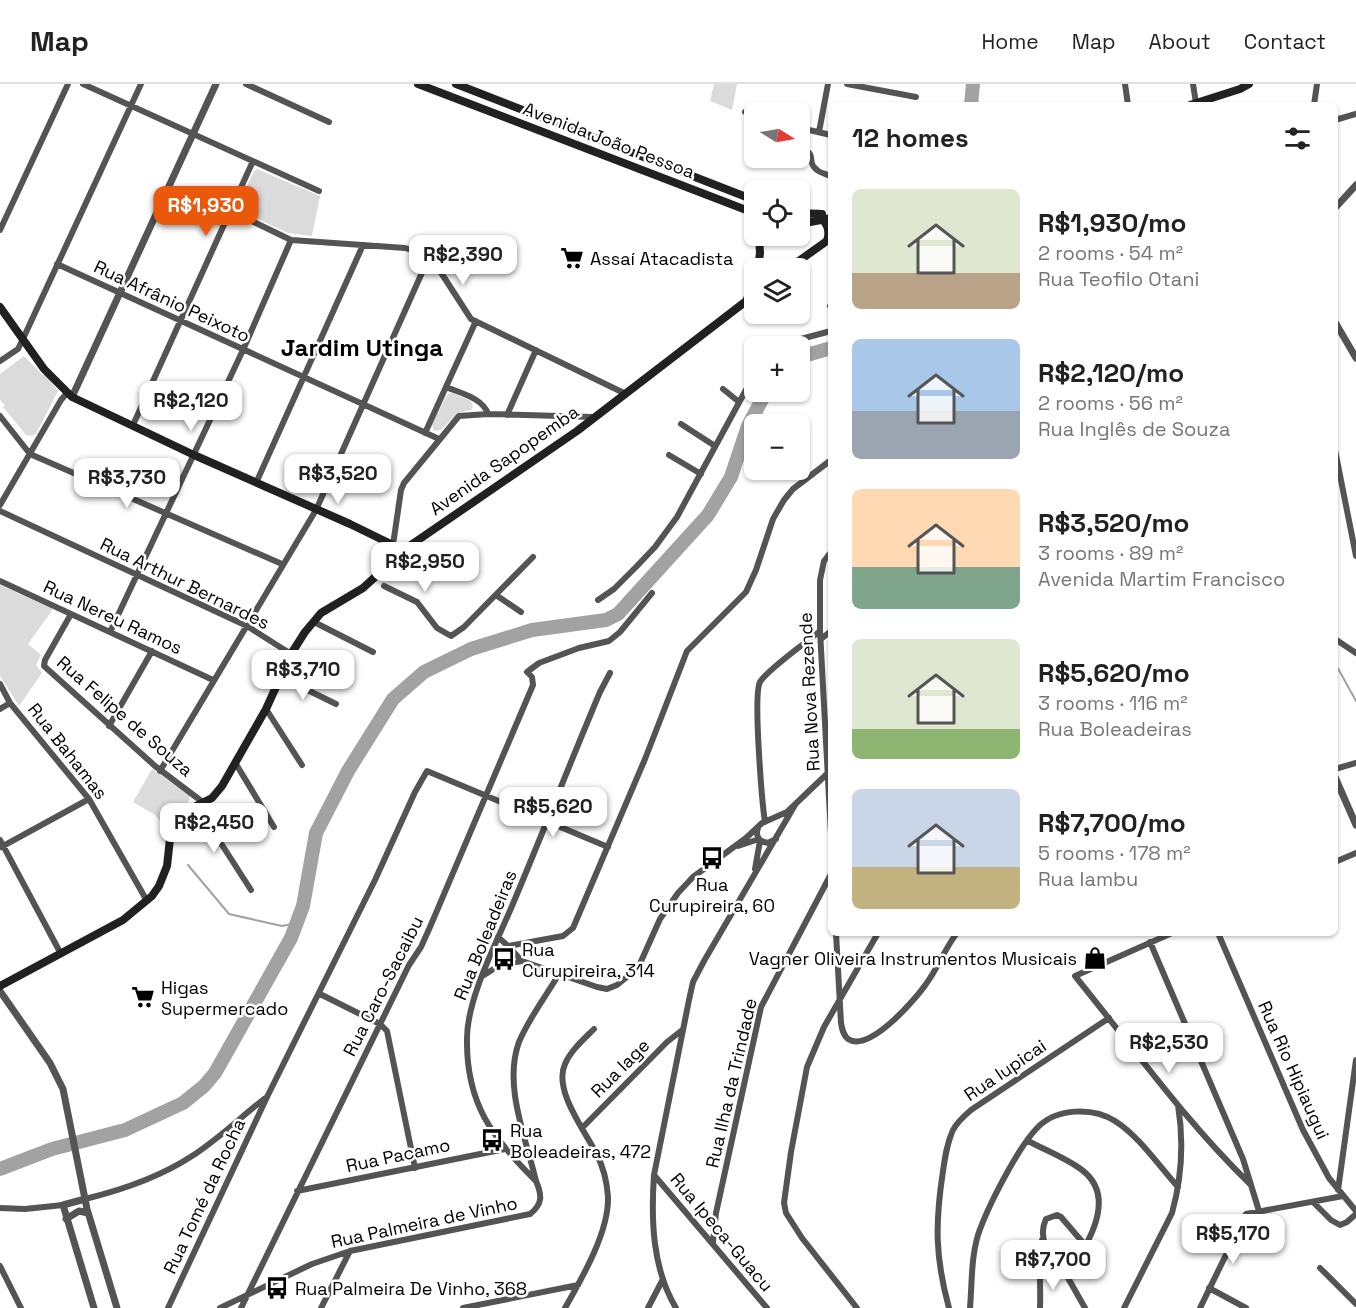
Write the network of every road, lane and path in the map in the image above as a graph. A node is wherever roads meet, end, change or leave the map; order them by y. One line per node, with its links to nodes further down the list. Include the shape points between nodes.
1 (68, 84): 36 (street)
2 (83, 84): 19 (street)
3 (141, 84): 19 (street)
4 (216, 84): 25 (street)
5 (246, 84): 22 (street)
6 (418, 84): 34 (main road, Avenida João Pessoa)
7 (456, 84): 32 (main road, Avenida João Pessoa)
8 (828, 84): 24 (street)
9 (847, 84): 14 (street)
10 (1125, 84): 15 (street)
11 (1193, 84): 16 (street)
12 (1249, 84): 17 (main road)
13 (1317, 84): 18 (street)
14 (916, 98)
15 (1128, 102)
16 (1193, 102)
17 (1199, 102)
18 (1314, 102)
19 (131, 106): 25 (street); 42 (street)
20 (1356, 114): 21 (street)
21 (1338, 119)
22 (329, 122)
23 (810, 131): 24 (street)
24 (819, 132): 26 (street)
25 (193, 134): 28 (street); 43 (street)
26 (828, 134)
27 (810, 152): 29 (street, via 812,165)
28 (254, 161): 31 (street); 35 (street)
29 (828, 175)
30 (1356, 185): 33 (street)
31 (319, 191)
32 (744, 196)
33 (1338, 205)
34 (744, 210)
35 (231, 211): 37 (street); 47 (street)
36 (0, 230)
37 (291, 240): 39 (street); 52 (street)
38 (828, 241): 41 (main road)
39 (363, 245): 40 (street, via 412,249); 56 (street)
40 (429, 257): 46 (street, via 468,316); 63 (street)
41 (803, 258)
42 (57, 264): 43 (street, Rua Afrânio Peixoto); 51 (street)
43 (120, 293): 47 (street, Rua Afrânio Peixoto); 61 (street)
44 (744, 303): 60 (main road, Avenida Sapopemba)
45 (0, 307): 51 (main road)
46 (476, 321): 53 (street); 57 (street)
47 (181, 322): 52 (street, Rua Afrânio Peixoto); 69 (street)
48 (1338, 327): 54 (street)
49 (828, 332): 50 (street)
50 (807, 336)
51 (22, 341): 55 (street, via 18,349); 61 (main road)
52 (243, 350): 56 (street, Rua Afrânio Peixoto); 74 (street)
53 (536, 350): 60 (street); 65 (street)
54 (1356, 358)
55 (0, 361)
56 (302, 377): 63 (street, Rua Afrânio Peixoto); 79 (street)
57 (446, 387): 64 (street, via 480,402); 70 (street)
58 (723, 389): 62 (street)
59 (744, 393): 62 (street)
60 (626, 394): 67 (main road, Avenida Sapopemba)
61 (70, 395): 69 (main road); 73 (street, via 61,400)
62 (739, 402): 72 (street)
63 (363, 405): 70 (street, Rua Afrânio Peixoto); 83 (street)
64 (488, 414): 65 (street); 71 (street, via 459,416)
65 (507, 415): 67 (street)
66 (0, 416): 73 (street)
67 (595, 417): 87 (main road, Avenida Sapopemba)
68 (681, 424): 72 (street)
69 (133, 425): 74 (main road)
70 (425, 433): 71 (street, Rua Afrânio Peixoto)
71 (439, 439): 86 (street, via 402,486)
72 (716, 444): 78 (street)
73 (30, 454): 82 (street); 85 (street)
74 (194, 455): 79 (main road); 85 (street)
75 (669, 455): 78 (street)
76 (828, 462): 140 (street, via 784,500 772,519 746,592 687,651)
77 (1338, 466): 80 (street)
78 (701, 474): 97 (street, via 684,507 655,547 619,585)
79 (256, 483): 83 (main road)
80 (1344, 497): 81 (street); 89 (street)
81 (1338, 498)
82 (0, 505)
83 (316, 510): 86 (main road); 91 (street)
84 (0, 512): 92 (street, Rua Arthur Bernardes)
85 (167, 513): 91 (street); 92 (street)
86 (393, 545): 87 (main road)
87 (400, 553): 100 (main road, Avenida Sapopemba, via 363,588 328,608)
88 (828, 556): 102 (street, Rua Nova Rezende, via 820,580)
89 (1356, 556)
90 (533, 557): 96 (street)
91 (282, 564): 101 (street)
92 (138, 576): 101 (street, Rua Arthur Bernardes); 103 (street)
93 (0, 581): 99 (street, Rua Nereu Ramos)
94 (384, 586): 96 (street, via 417,602 437,628 448,635 464,627)
95 (652, 593): 128 (street, Rua Caro-Sacaibu, via 615,637 539,663 527,672 533,685)
96 (496, 595): 98 (street)
97 (598, 600)
98 (521, 612)
99 (71, 614): 103 (street, Rua Nereu Ramos); 119 (street, Rua Felipe de Souza, via 44,666)
100 (314, 622): 108 (street); 110 (main road, Avenida Sapopemba)
101 (247, 626): 110 (street, Rua Arthur Bernardes); 113 (street)
102 (820, 631): 105 (street, Rua Nova Rezende); 133 (street, via 764,677 758,688 760,766)
103 (110, 632): 107 (street, Rua Nereu Ramos)
104 (828, 633): 105 (street)
105 (821, 639): 120 (street, Rua Nova Rezende)
106 (1338, 641): 109 (street)
107 (152, 651): 113 (street, Rua Nereu Ramos); 119 (street)
108 (373, 652)
109 (1356, 653)
110 (291, 654): 112 (main road, Avenida Sapopemba)
111 (610, 673): 132 (street, Rua Boleadeiras)
112 (281, 677): 116 (street); 118 (main road, Avenida Sapopemba)
113 (213, 680): 125 (street)
114 (0, 684): 115 (street, Rua Bahamas)
115 (10, 703): 117 (street); 129 (street, Rua Bahamas)
116 (336, 704)
117 (0, 709)
118 (266, 709): 122 (main road, Avenida Sapopemba); 123 (street)
119 (109, 726): 125 (street, Rua Felipe de Souza)
120 (828, 755)
121 (1356, 763): 124 (street)
122 (236, 764): 130 (main road, Avenida Sapopemba, via 216,794); 135 (street)
123 (302, 765)
124 (1338, 769)
125 (160, 771): 130 (street, Rua Felipe de Souza)
126 (828, 773): 131 (street)
127 (1338, 790): 134 (street)
128 (485, 796): 132 (street); 161 (street, Rua Tomé da Rocha, via 427,771); 164 (street, Rua Caro-Sacaibu, via 426,937)
129 (89, 799): 139 (street); 147 (street, Rua Bahamas)
130 (200, 804): 146 (street); 147 (main road, Avenida Sapopemba, via 175,821 165,873)
131 (795, 805): 133 (street); 137 (street)
132 (547, 821): 140 (street); 153 (street, Rua Boleadeiras)
133 (767, 822): 136 (street); 137 (street, via 776,825)
134 (1356, 825)
135 (274, 827)
136 (758, 828): 138 (street); 141 (street)
137 (777, 837): 138 (street, via 768,843); 144 (street)
138 (759, 840): 141 (street); 144 (street)
139 (1, 844): 156 (street)
140 (608, 847): 155 (street, via 569,932)
141 (735, 847): 158 (street, via 693,877 678,893 638,968 621,983 607,989)
142 (1356, 853): 143 (street)
143 (1338, 861)
144 (753, 875): 166 (street, via 693,982)
145 (828, 880): 190 (street, Rua Ilha da Trindade, via 761,1007)
146 (251, 890)
147 (147, 901): 156 (main road, Avenida Sapopemba, via 123,920)
148 (836, 936): 162 (street)
149 (876, 936): 162 (street)
150 (955, 936): 162 (street, via 926,985 870,1039 857,1042 847,1038)
151 (1165, 936): 154 (street)
152 (1219, 936): 178 (street, Rua Rio Hipiaugui, via 1303,1130)
153 (498, 937): 155 (street); 159 (street, Rua Boleadeiras)
154 (1150, 942): 163 (street, via 1075,976); 176 (street, via 1243,1159)
155 (508, 946): 157 (street)
156 (61, 954): 160 (main road, Avenida Sapopemba)
157 (522, 961): 158 (street); 159 (street, via 500,965)
158 (559, 974): 175 (street, Rua Palmeira de Vinho, via 524,1031 513,1067 514,1095)
159 (483, 975): 172 (street, Rua Boleadeiras, via 469,1017 467,1050 480,1110)
160 (0, 988): 181 (street, via 59,1078)
161 (320, 994): 164 (street); 168 (street, Rua Tomé da Rocha)
162 (838, 1003): 215 (street, via 807,1067 784,1203 802,1239)
163 (1109, 1018): 169 (street); 216 (street, Rua Iupicai, via 971,1110 952,1131 936,1224 939,1268)
164 (380, 1024): 173 (street, via 390,1040); 179 (street, Rua Caro-Sacaibu)
165 (594, 1029): 170 (street, via 568,1058 563,1070 567,1096)
166 (682, 1031): 170 (street, Rua Iage); 174 (street)
167 (1356, 1060): 178 (street)
168 (267, 1097): 181 (street, via 210,1143 160,1174); 206 (street, Rua Tomé da Rocha)
169 (1177, 1103): 176 (street); 177 (street, via 1182,1131)
170 (582, 1128): 199 (street, via 597,1154 608,1196 604,1222)
171 (1028, 1141): 177 (street, via 1039,1126 1065,1113 1104,1115 1128,1131); 191 (street, via 1091,1178 1099,1214); 217 (street, via 1008,1172 978,1235)
172 (505, 1149): 173 (street, Rua Pacamo); 175 (street, Rua Boleadeiras)
173 (415, 1168): 179 (street, Rua Pacamo)
174 (654, 1175): 190 (street, Rua Ipeca-Guacu); 198 (street, via 653,1225)
175 (536, 1181): 192 (street, Rua Palmeira de Vinho, via 541,1199 530,1214)
176 (1250, 1184): 185 (street)
177 (1178, 1187): 220 (street, via 1167,1225)
178 (1338, 1190): 180 (street, Rua Rio Hipiaugui)
179 (297, 1191): 201 (street, Rua Caro-Sacaibu)
180 (1342, 1196): 182 (street); 186 (street, Rua Rio Hipiaugui)
181 (85, 1199): 183 (street); 187 (street)
182 (1314, 1203): 185 (street); 186 (street, via 1340,1226)
183 (63, 1205): 184 (street); 188 (street)
184 (0, 1208)
185 (1259, 1211): 200 (street, via 1243,1218)
186 (1356, 1212)
187 (88, 1213): 188 (street, via 79,1211); 205 (street)
188 (66, 1219): 204 (street)
189 (1042, 1239): 191 (street, via 1043,1224 1056,1215); 193 (street); 196 (street)
190 (713, 1242): 214 (street, Rua Ipeca-Guacu)
191 (1085, 1245): 197 (street)
192 (350, 1251): 201 (street, Rua Palmeira de Vinho); 209 (street)
193 (1057, 1264): 196 (street); 197 (street)
194 (0, 1266): 203 (street)
195 (1320, 1268): 202 (street)
196 (1041, 1274): 218 (street)
197 (1068, 1278): 219 (street)
198 (663, 1279): 212 (street); 213 (street)
199 (578, 1285): 210 (street); 211 (street)
200 (1209, 1288): 221 (street); 222 (street)
201 (247, 1294): 207 (street, Rua Palmeira de Vinho); 208 (street, Rua Caro-Sacaibu)
202 (1356, 1304)
203 (21, 1308)
204 (94, 1308)
205 (117, 1308)
206 (168, 1308)
207 (220, 1308)
208 (241, 1308)
209 (321, 1308)
210 (463, 1308)
211 (565, 1308)
212 (648, 1308)
213 (676, 1308)
214 (768, 1308)
215 (857, 1308)
216 (949, 1308)
217 (970, 1308)
218 (1040, 1308)
219 (1085, 1308)
220 (1124, 1308)
221 (1200, 1308)
222 (1246, 1308)

